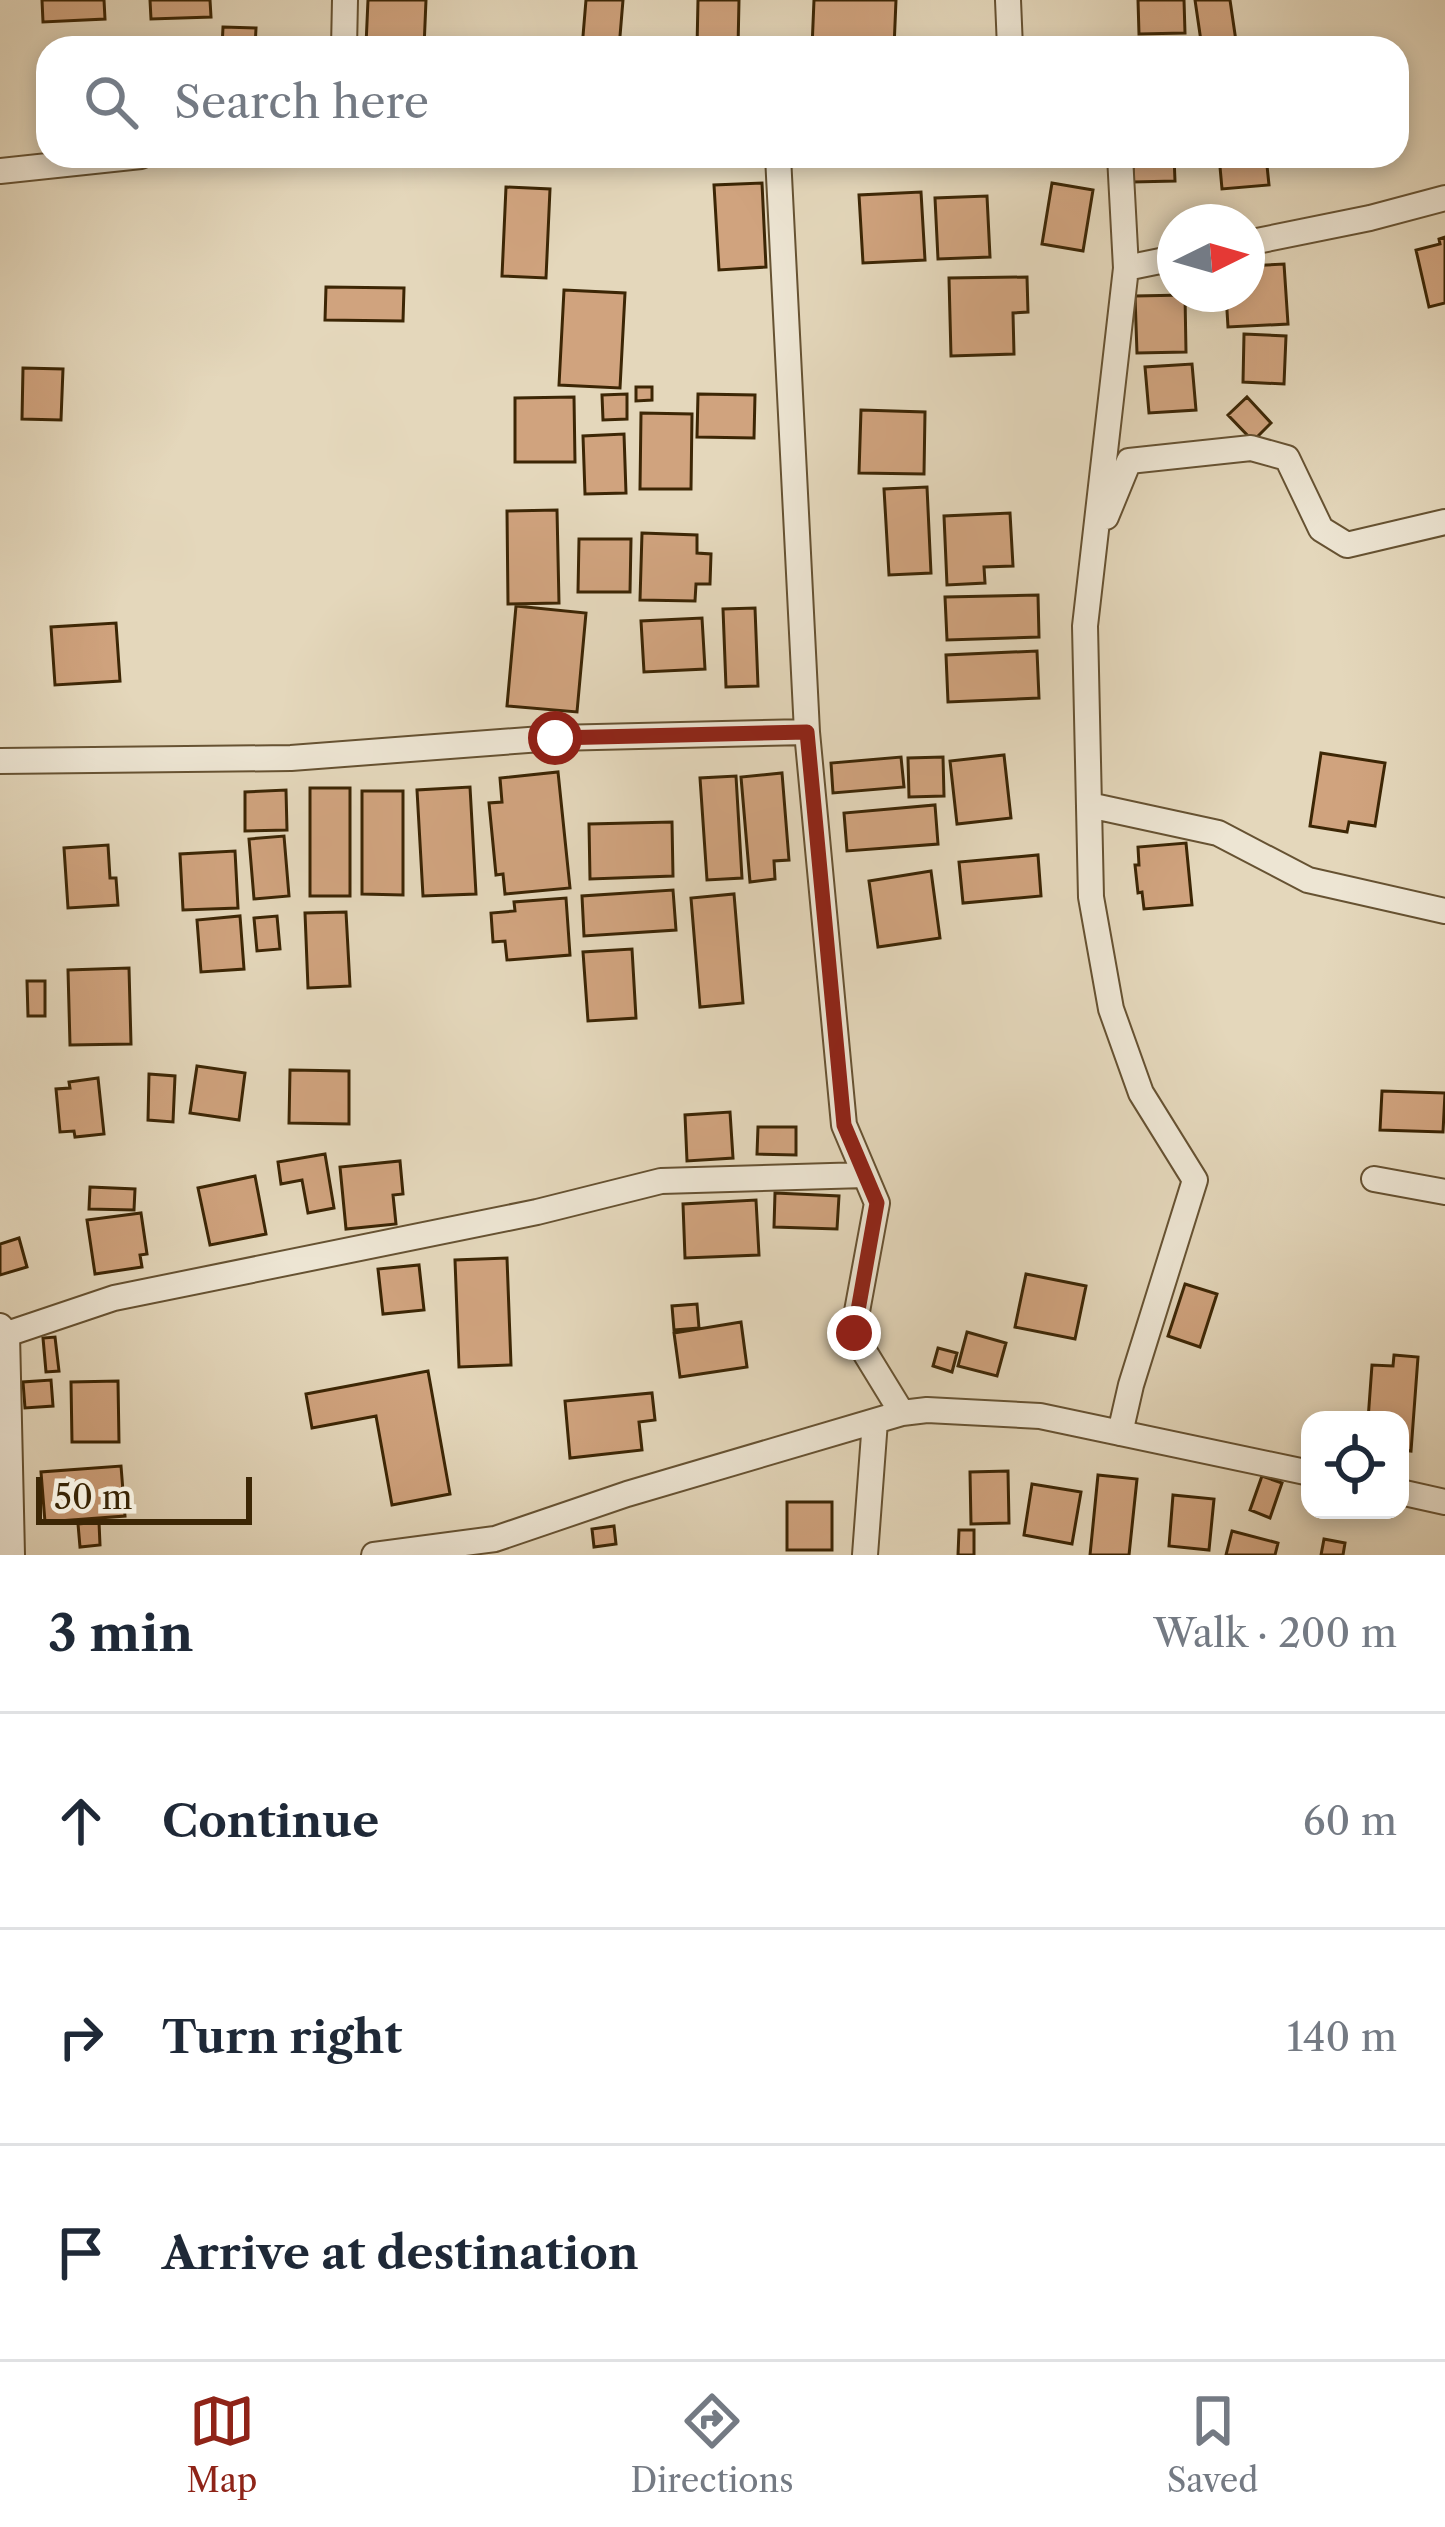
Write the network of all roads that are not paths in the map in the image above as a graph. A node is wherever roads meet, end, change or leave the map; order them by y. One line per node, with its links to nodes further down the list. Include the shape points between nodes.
1 (345, 0): 3 (street)
2 (1008, 0): 4 (street)
3 (344, 36)
4 (1010, 36)
5 (36, 167): 8 (street)
6 (779, 168): 15 (street)
7 (1121, 168): 12 (street)
8 (0, 171)
9 (1445, 198): 10 (street)
10 (1265, 239)
11 (1157, 262): 12 (street)
12 (1126, 268): 14 (street)
13 (1445, 522): 14 (street, via 1347,545 1321,530 1287,458 1251,448 1129,461 1108,510)
14 (1085, 626): 17 (street)
15 (807, 732): 16 (street, via 555,738 290,758); 19 (street, via 844,1125)
16 (0, 761)
17 (1089, 805): 18 (street, via 1218,833 1308,880); 25 (street, via 1091,897 1111,1009 1141,1093 1196,1180)
18 (1445, 911)
19 (865, 1175): 22 (street, via 661,1181 115,1298); 23 (street, via 877,1203 854,1333)
20 (1374, 1179): 21 (street)
21 (1445, 1192)
22 (3, 1330): 29 (street)
23 (902, 1413): 24 (street); 25 (street, via 1040,1415)
24 (875, 1421): 30 (street, via 495,1539); 31 (street)
25 (1120, 1432): 26 (street)
26 (1301, 1471)
27 (1409, 1494): 28 (street)
28 (1445, 1502)
29 (12, 1555)
30 (374, 1555)
31 (865, 1555)

